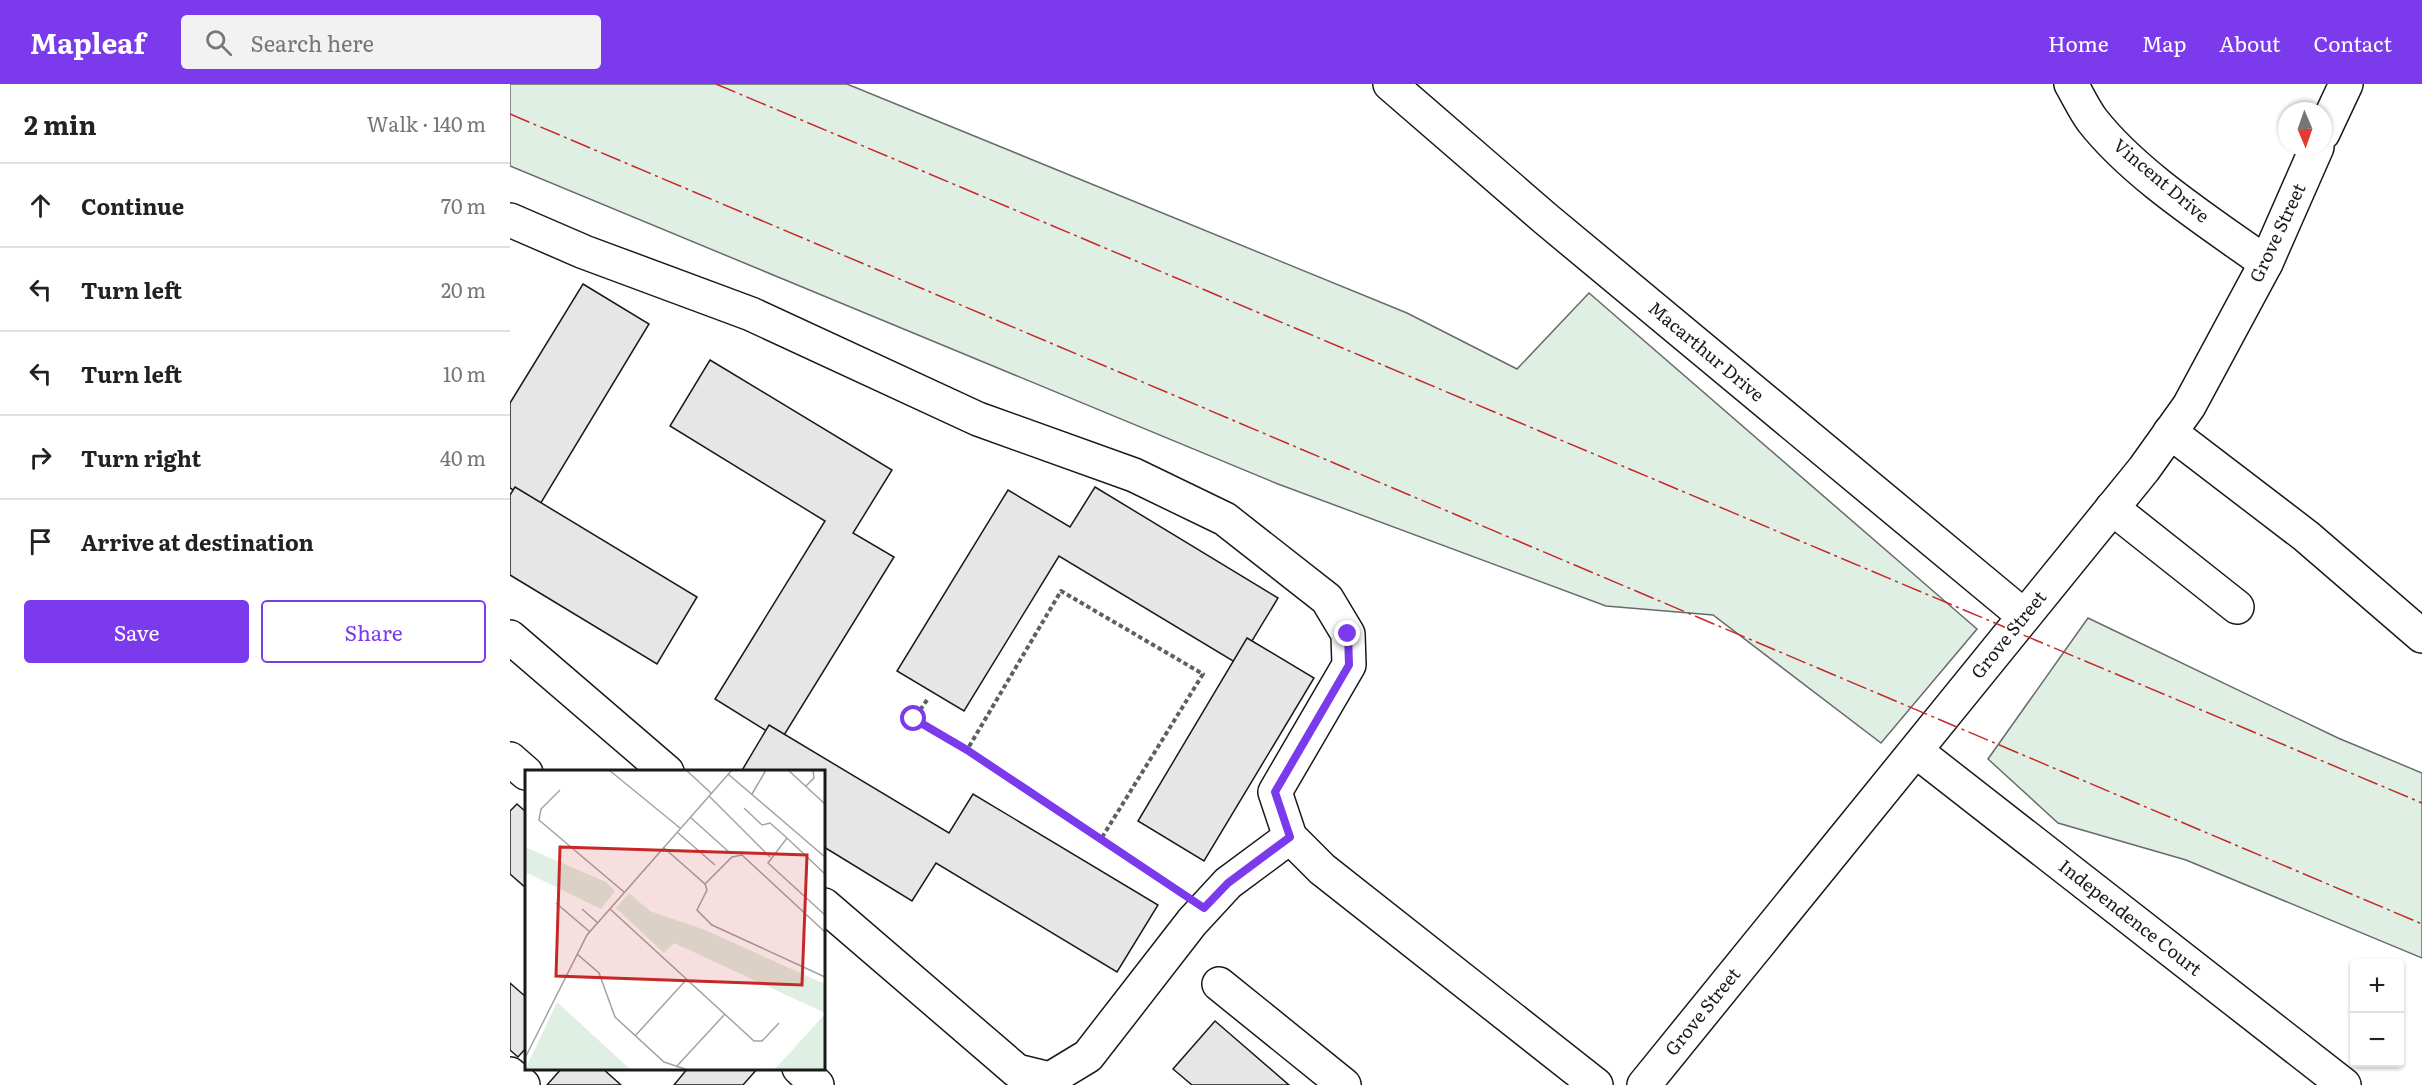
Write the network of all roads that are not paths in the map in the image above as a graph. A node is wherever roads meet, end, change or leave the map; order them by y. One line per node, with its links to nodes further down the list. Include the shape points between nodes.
1 (2071, 84): 7 (street, Vincent Drive, via 2091,119 2119,150 2190,209)
2 (2346, 84): 4 (street)
3 (1403, 88): 11 (street, Macarthur Drive, via 1546,219)
4 (2332, 114)
5 (2313, 156): 7 (street, Grove Street)
6 (510, 220): 18 (street, via 751,314 978,419 1134,475 1226,519 1327,599 1348,634 1349,665 1275,792)
7 (2266, 263): 8 (street, Grove Street)
8 (2170, 432): 9 (street, Grove Street); 12 (street, via 2306,536)
9 (2112, 508): 10 (street); 11 (street, Grove Street)
10 (2237, 607)
11 (2024, 616): 14 (street, Grove Street)
12 (2422, 636)
13 (510, 637): 16 (street)
14 (1916, 751): 29 (street, Grove Street); 30 (street, Independence Court)
15 (510, 759): 17 (street)
16 (666, 770)
17 (525, 772)
18 (1290, 837): 19 (street, via 1228,883 1204,908 1089,1056 1050,1079 1017,1071); 28 (street, via 1322,869)
19 (825, 906)
20 (1219, 984): 27 (street)
21 (791, 1070): 25 (street)
22 (801, 1070): 26 (street)
23 (510, 1074): 24 (street)
24 (523, 1085)
25 (779, 1085)
26 (817, 1085)
27 (1344, 1085)
28 (1596, 1085)
29 (1644, 1085)
30 (2344, 1085)

